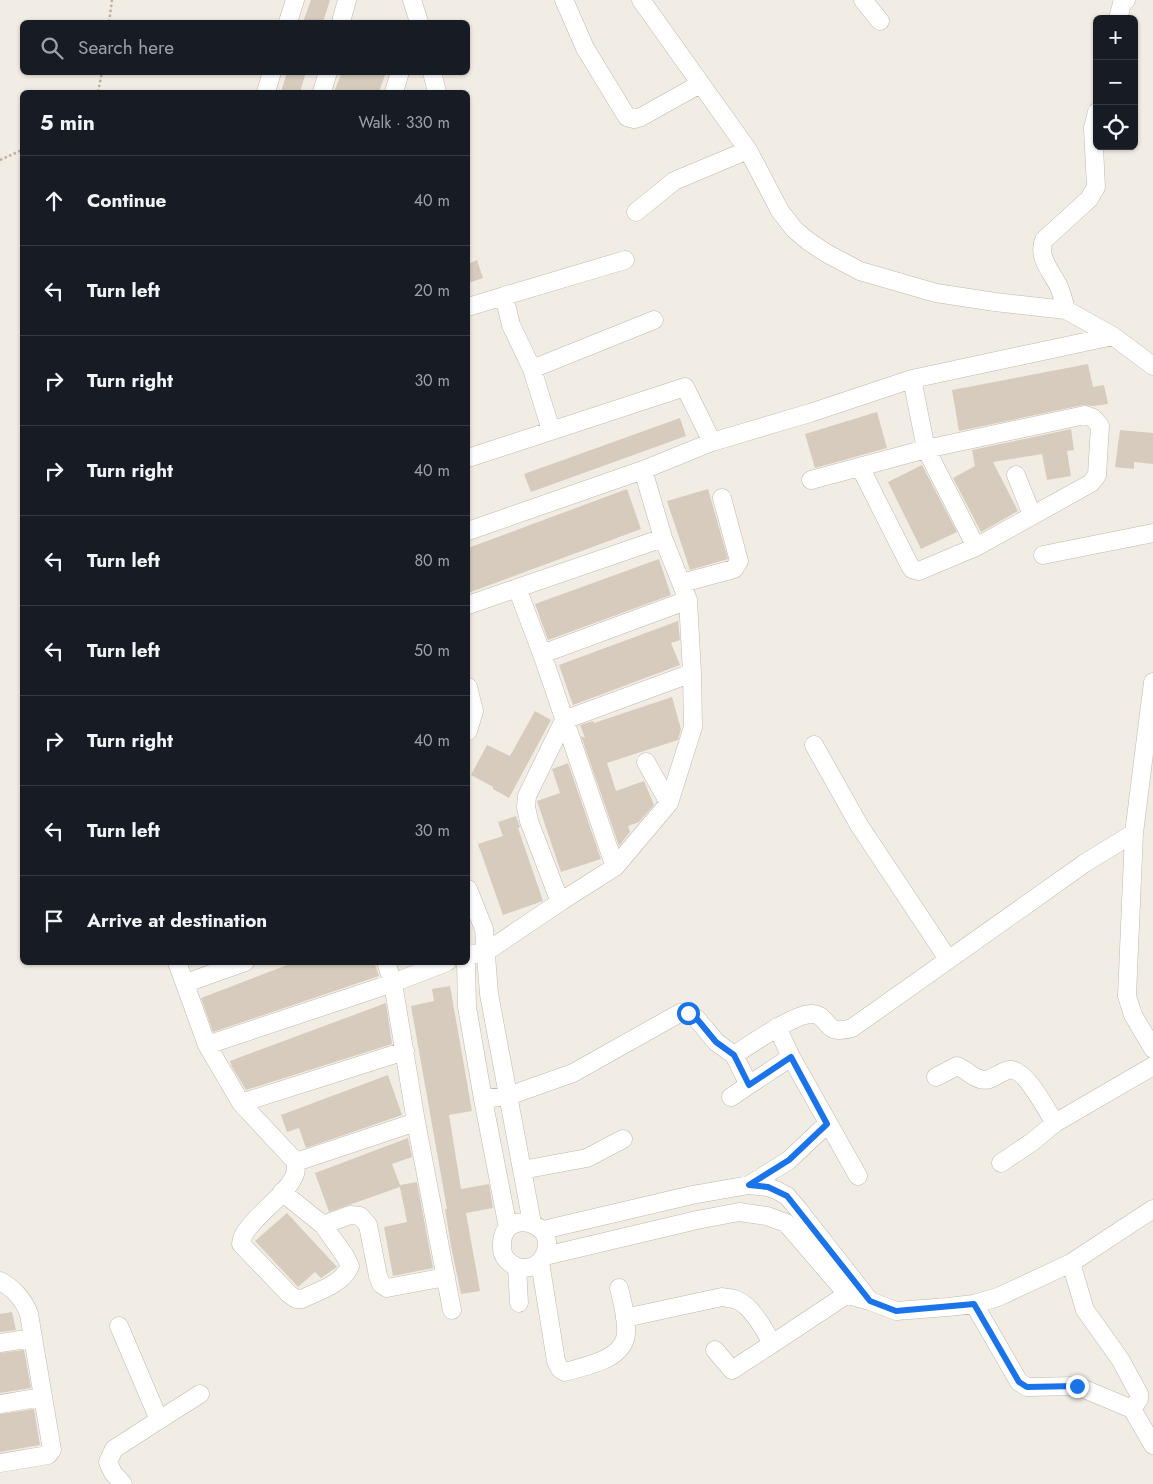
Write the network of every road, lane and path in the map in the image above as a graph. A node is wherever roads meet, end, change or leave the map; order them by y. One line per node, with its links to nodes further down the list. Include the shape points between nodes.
1 (112, 0): 9 (path)
2 (295, 0): 10 (street)
3 (347, 0): 11 (street)
4 (564, 0): 18 (street, via 585,48 627,117 641,117)
5 (641, 0): 18 (street)
6 (863, 0): 12 (street)
7 (1126, 0): 8 (street)
8 (1119, 15)
9 (109, 20)
10 (289, 20)
11 (342, 20)
12 (880, 21)
13 (101, 75): 19 (path)
14 (271, 75): 20 (street)
15 (327, 75): 21 (street)
16 (399, 75): 22 (street)
17 (433, 75): 23 (street)
18 (700, 84): 24 (street)
19 (98, 90)
20 (267, 90)
21 (323, 90)
22 (395, 90)
23 (436, 90)
24 (748, 150): 28 (street, via 674,181); 32 (street, via 780,211 794,229 826,253 860,271 936,293)
25 (1094, 150): 32 (street, via 1096,186 1089,199 1041,246 1043,259 1059,287)
26 (20, 151): 27 (path)
27 (0, 160)
28 (636, 212)
29 (625, 260): 30 (street)
30 (504, 296): 31 (street); 36 (street, via 511,325)
31 (470, 306)
32 (1066, 310): 34 (street)
33 (654, 320): 36 (street)
34 (1113, 336): 35 (street); 37 (street)
35 (1153, 366)
36 (532, 369): 38 (street)
37 (912, 379): 39 (street); 40 (street)
38 (550, 430): 39 (street, via 685,387); 41 (street)
39 (712, 442): 43 (street)
40 (926, 449): 42 (street); 47 (street, via 1085,415 1093,418 1100,426 1096,478); 51 (street)
41 (470, 457)
42 (860, 467): 45 (street); 51 (street, via 912,569 919,571)
43 (642, 470): 48 (street); 50 (street)
44 (1016, 475): 47 (street)
45 (811, 480)
46 (722, 498): 53 (street, via 739,561 737,566)
47 (1032, 515): 51 (street)
48 (470, 529)
49 (1153, 533): 52 (street)
50 (663, 538): 53 (street); 54 (street)
51 (976, 547)
52 (1043, 556)
53 (682, 582): 55 (street)
54 (517, 588): 56 (street); 57 (street)
55 (688, 600): 57 (street); 58 (street)
56 (470, 604)
57 (542, 654): 61 (street)
58 (692, 673): 61 (street); 65 (street, via 693,727)
59 (1153, 682): 66 (street)
60 (470, 695): 62 (street, via 474,711)
61 (564, 720): 67 (street); 69 (street, via 527,796 526,807)
62 (470, 724)
63 (814, 745): 72 (street, via 858,825)
64 (646, 762): 65 (street)
65 (669, 803): 67 (street)
66 (1134, 833): 72 (street, via 1085,863); 82 (street, via 1128,996 1133,1014)
67 (615, 867): 69 (street)
68 (470, 894): 70 (street, via 484,929)
69 (560, 902): 70 (street)
70 (486, 952): 71 (street); 89 (street, via 489,994)
71 (470, 955)
72 (948, 959): 80 (street, via 852,1028 840,1031 814,1014)
73 (178, 965): 78 (street)
74 (237, 965): 78 (street)
75 (387, 965): 79 (street)
76 (439, 965): 79 (street)
77 (466, 965): 91 (street, via 468,1007)
78 (186, 983): 81 (street)
79 (393, 983): 81 (street); 83 (street)
80 (778, 1027): 84 (street); 85 (street)
81 (207, 1045): 92 (street)
82 (1153, 1049)
83 (405, 1052): 92 (street); 93 (street)
84 (734, 1055): 88 (street); 89 (street, via 716,1042 697,1019 680,1012 574,1074)
85 (791, 1057): 88 (street); 95 (street)
86 (1153, 1066): 94 (street)
87 (936, 1078): 94 (street, via 957,1066 981,1080 990,1080 1009,1070 1018,1071)
88 (749, 1085): 90 (street)
89 (508, 1096): 91 (street); 99 (street)
90 (731, 1096)
91 (482, 1099): 108 (street)
92 (241, 1103): 97 (street)
93 (416, 1122): 97 (street); 112 (street)
94 (1055, 1123): 98 (street)
95 (827, 1124): 100 (street); 101 (street, via 789,1160)
96 (623, 1139): 99 (street, via 588,1158)
97 (296, 1162): 102 (street, via 295,1174)
98 (1001, 1164)
99 (522, 1170): 107 (street)
100 (858, 1176)
101 (749, 1185): 103 (street); 115 (street, via 768,1187 787,1196)
102 (282, 1192): 106 (street); 106 (street, via 244,1233 241,1244 296,1299 302,1299 347,1274 350,1266)
103 (692, 1195): 105 (street); 107 (street)
104 (1153, 1209): 110 (street)
105 (697, 1220): 109 (street); 115 (street, via 739,1212 786,1223)
106 (324, 1225): 112 (street, via 350,1215 360,1216 368,1225 378,1276 387,1288)
107 (537, 1227): 108 (street, via 519,1222); 109 (street, via 547,1243)
108 (508, 1228): 111 (street, via 502,1238 502,1250 507,1261)
109 (542, 1259): 111 (street, via 529,1268); 119 (street, via 556,1361 560,1369 565,1372 611,1356 626,1337)
110 (1070, 1263): 117 (street, via 998,1297); 128 (street, via 1085,1310 1120,1359 1139,1394)
111 (517, 1267): 116 (street)
112 (446, 1277): 118 (street)
113 (0, 1281): 121 (street, via 26,1306)
114 (619, 1288): 119 (street)
115 (853, 1290): 117 (street, via 896,1311); 123 (street)
116 (519, 1303)
117 (974, 1304): 128 (street, via 1019,1382 1027,1387 1077,1386)
118 (452, 1310)
119 (625, 1318): 123 (street, via 722,1297 735,1299 744,1303)
120 (119, 1326): 129 (street)
121 (33, 1338): 122 (street); 126 (street)
122 (0, 1343)
123 (772, 1344): 124 (street, via 732,1370)
124 (715, 1350)
125 (200, 1394): 129 (street)
126 (42, 1397): 127 (street); 131 (street, via 51,1454)
127 (0, 1404)
128 (1132, 1409): 130 (street)
129 (159, 1420): 132 (street, via 114,1449 108,1462 113,1474)
130 (1153, 1445)
131 (0, 1463)
132 (123, 1484)

